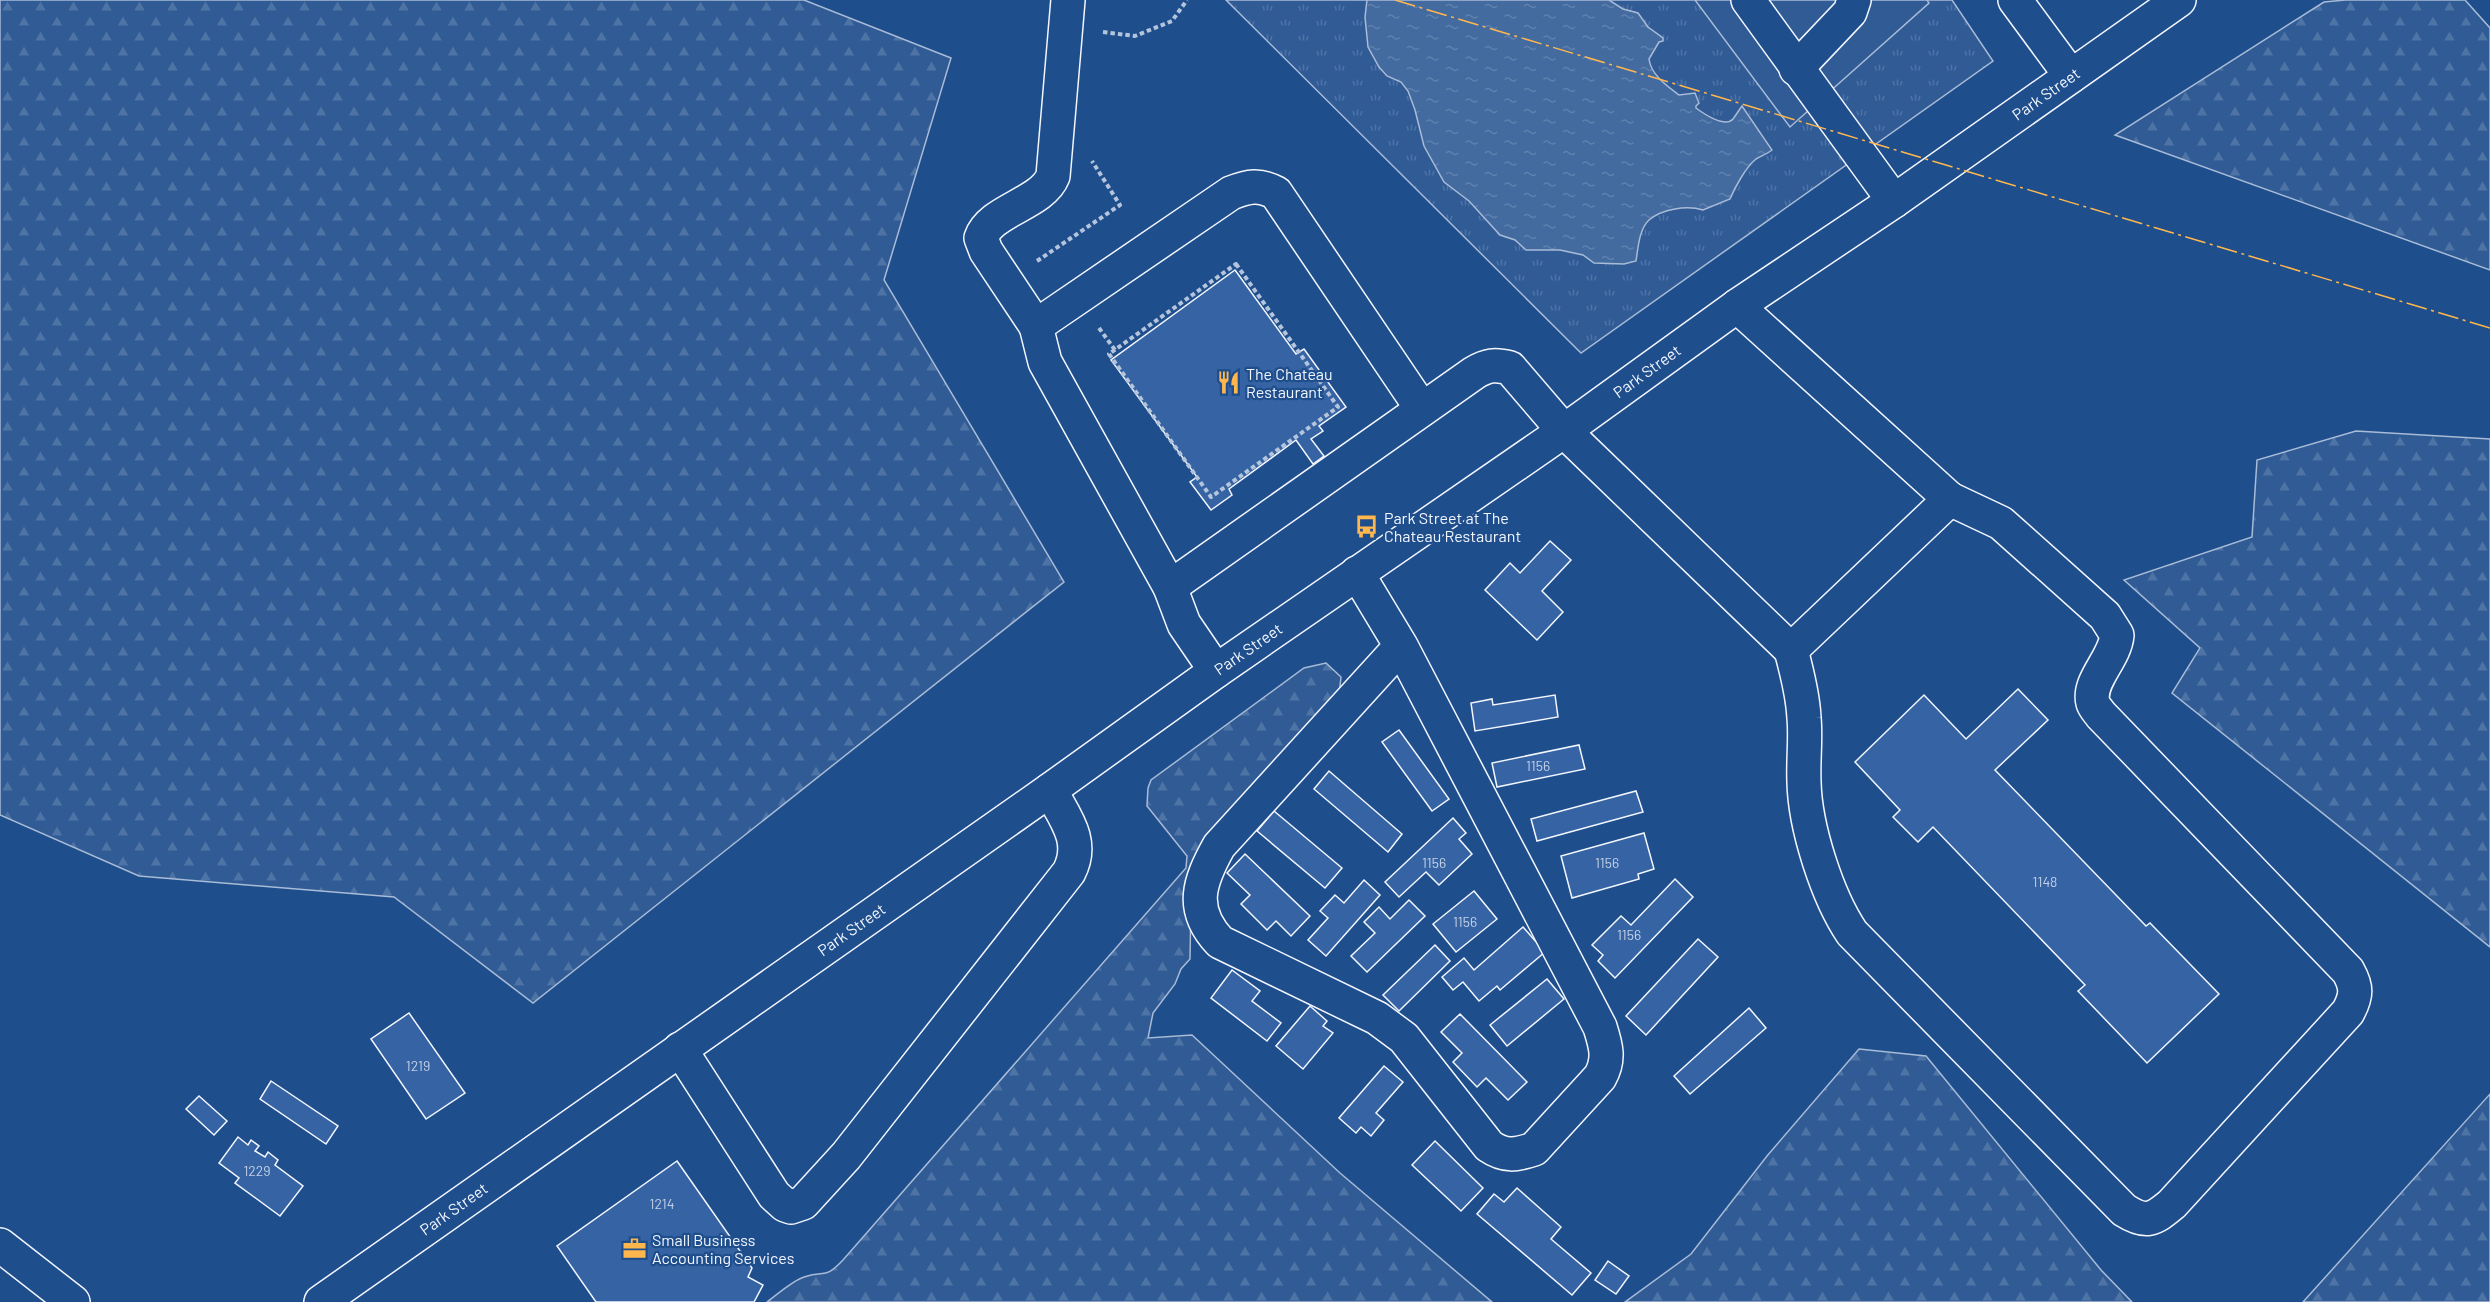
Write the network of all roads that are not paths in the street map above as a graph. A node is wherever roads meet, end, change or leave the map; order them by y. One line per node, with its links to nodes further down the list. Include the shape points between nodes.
1 (1068, 0): 10 (main road, via 1051,181 989,226 981,238)
2 (1748, 0): 6 (main road)
3 (1854, 0): 6 (main road, via 1850,12)
4 (2015, 0): 7 (main road)
5 (2179, 0): 7 (main road, Park Street)
6 (1796, 69): 8 (main road)
7 (2071, 76): 8 (main road, Park Street)
8 (1893, 201): 9 (main road, Park Street)
9 (1737, 306): 12 (main road, Park Street); 13 (main road)
10 (1036, 326): 11 (main road, via 1231,193 1256,185 1276,194); 15 (main road, via 1045,362)
11 (1422, 409): 12 (main road, via 1484,367 1500,365 1510,368); 15 (main road)
12 (1564, 431): 14 (main road, Park Street); 17 (main road)
13 (1950, 499): 17 (main road); 17 (main road, via 2001,523 2105,616 2117,634 2116,643 2093,686 2093,703 2348,971 2354,982 2356,993 2348,1012 2158,1215 2138,1219 2124,1210 1860,942 1844,920 1809,824 1803,783 1804,717)
14 (1357, 573): 16 (main road); 18 (main road, Park Street)
15 (1170, 587): 18 (main road, via 1184,624)
16 (1401, 646): 16 (main road, via 1600,1027 1607,1054 1607,1066 1600,1077 1534,1149 1511,1156 1489,1146 1398,1033 1377,1018 1220,942 1202,917 1201,882 1219,846)
17 (1791, 650)
18 (1216, 671): 19 (main road, Park Street)
19 (1050, 790): 20 (main road, Park Street); 20 (main road, via 1075,838 1074,862 1069,872 846,1156 803,1203 791,1207 774,1195)
20 (680, 1049): 22 (main road, Park Street)
21 (0, 1245): 23 (main road)
22 (332, 1299)
23 (73, 1302)

